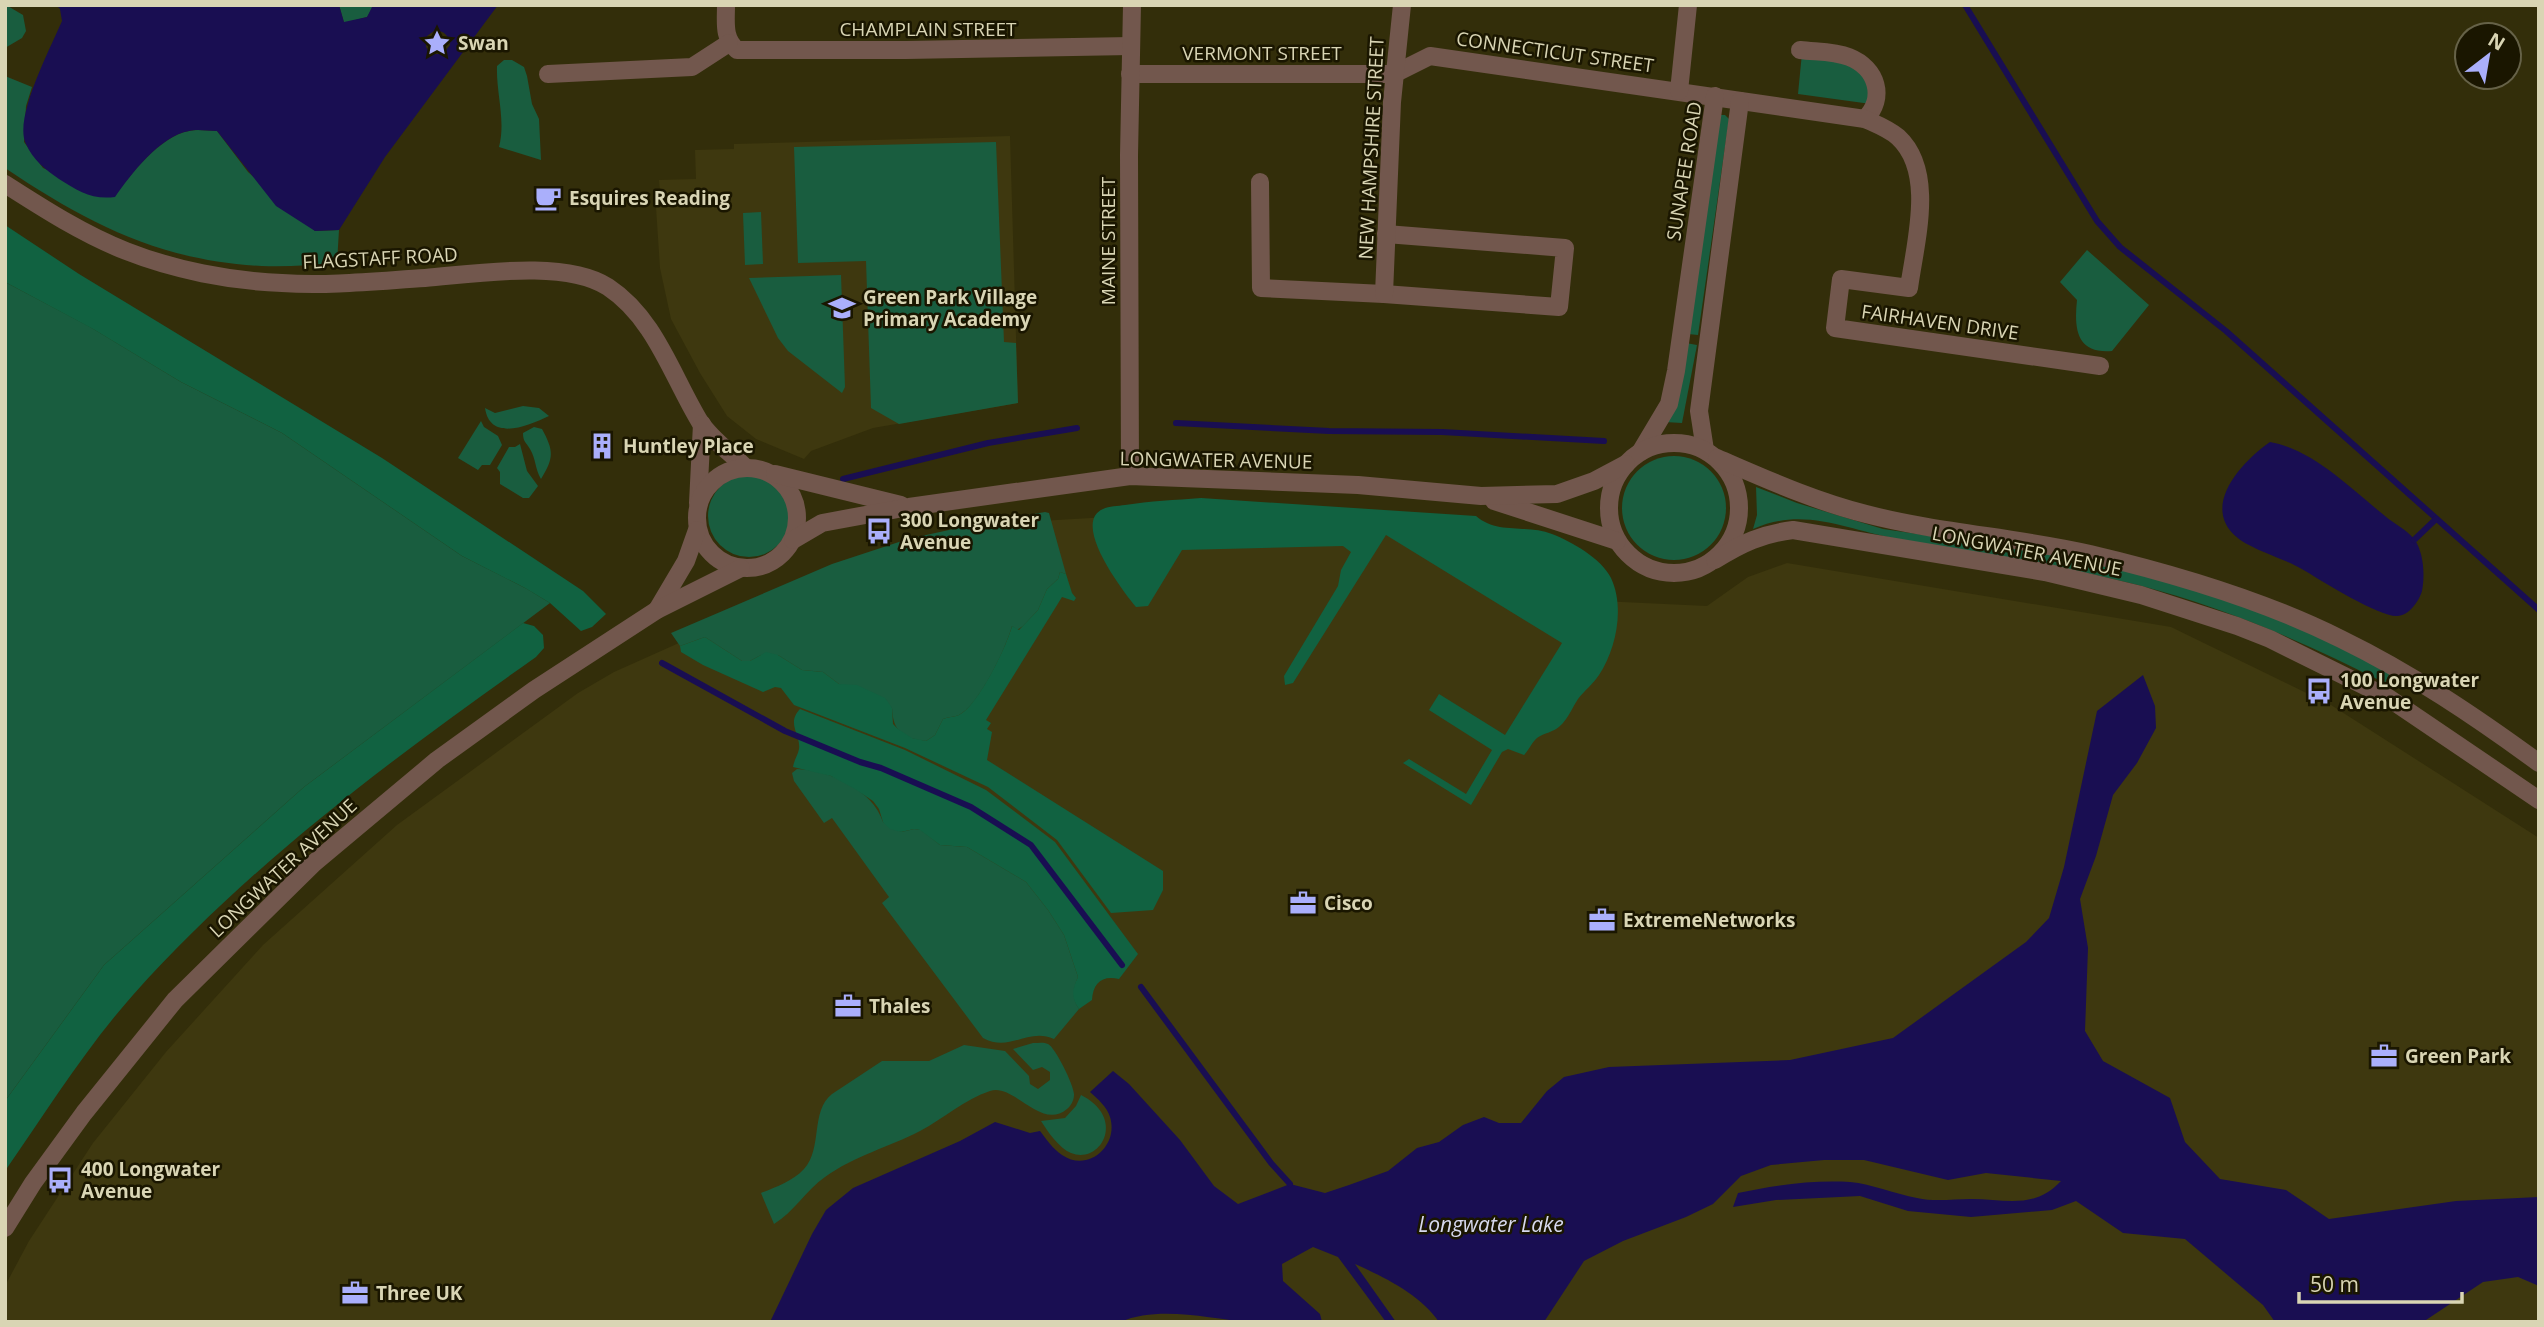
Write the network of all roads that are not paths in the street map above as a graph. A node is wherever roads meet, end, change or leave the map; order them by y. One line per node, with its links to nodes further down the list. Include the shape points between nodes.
1 (726, 5): 5 (street)
2 (1132, 5): 6 (street, MAINE STREET)
3 (1402, 5): 10 (street, NEW HAMPSHIRE STREET)
4 (1688, 5): 11 (street)
5 (729, 43): 6 (street, CHAMPLAIN STREET, via 737,50); 8 (street, via 692,67)
6 (1130, 46): 9 (street, MAINE STREET)
7 (1800, 50): 14 (street, via 1847,56 1865,67 1877,87 1877,100)
8 (548, 74)
9 (1130, 74): 10 (street, VERMONT STREET); 26 (street, MAINE STREET)
10 (1394, 74): 11 (street, CONNECTICUT STREET, via 1430,56); 17 (street, NEW HAMPSHIRE STREET)
11 (1679, 91): 12 (street, CONNECTICUT STREET)
12 (1715, 96): 13 (street, SUNAPEE ROAD); 21 (street, SUNAPEE ROAD, via 1676,371 1669,404)
13 (1740, 101): 14 (street, FAIRHAVEN DRIVE); 22 (street, via 1699,411)
14 (1865, 119): 19 (street, FAIRHAVEN DRIVE, via 1897,135 1917,166 1920,198 1909,288 1841,279 1835,328)
15 (1260, 182): 18 (street, via 1261,288)
16 (5, 184): 20 (street, FLAGSTAFF ROAD, via 127,251 229,278 325,284 519,271 571,273 607,286 633,309 665,355)
17 (1386, 234): 18 (street, NEW HAMPSHIRE STREET); 18 (street, via 1565,248 1559,307)
18 (1384, 294)
19 (2100, 366)
20 (702, 424): 24 (street, FLAGSTAFF ROAD); 28 (street)
21 (1641, 452): 22 (street, via 1674,443); 23 (street)
22 (1711, 454): 33 (street, via 1736,486 1740,515 1731,540); 36 (street, LONGWATER AVENUE, via 1805,495 1867,515 2090,554 2281,612 2403,671)
23 (1626, 464): 27 (street, LONGWATER AVENUE, via 1557,494); 32 (street, via 1609,497 1609,520)
24 (745, 467): 25 (street); 28 (street, via 716,477)
25 (772, 473): 29 (street, LONGWATER AVENUE); 31 (street, via 794,499 798,516)
26 (1130, 476): 27 (street, LONGWATER AVENUE, via 1358,485); 29 (street, LONGWATER AVENUE)
27 (1481, 496): 32 (street, LONGWATER AVENUE)
28 (698, 503): 30 (street)
29 (909, 507): 31 (street, LONGWATER AVENUE, via 822,523)
30 (698, 530): 34 (street, via 712,554); 35 (street, LONGWATER AVENUE)
31 (793, 540): 34 (street, via 770,563)
32 (1617, 541): 33 (street, via 1630,557 1657,572 1690,572)
33 (1715, 560): 37 (street, LONGWATER AVENUE, via 1745,541 1793,530 2045,572 2178,606 2270,639 2386,697)
34 (741, 568): 35 (street, LONGWATER AVENUE)
35 (657, 610): 38 (street, LONGWATER AVENUE, via 437,760 314,863 175,1000 84,1113)
36 (2539, 763)
37 (2539, 800)
38 (5, 1228)

